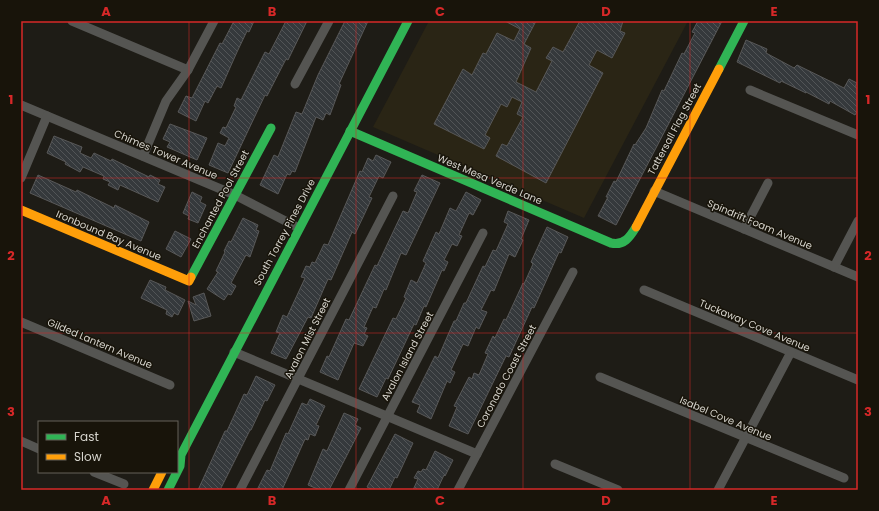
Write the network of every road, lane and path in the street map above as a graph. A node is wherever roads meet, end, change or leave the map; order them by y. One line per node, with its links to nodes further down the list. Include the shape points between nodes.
1 (72, 21): 6 (street)
2 (214, 21): 6 (street)
3 (329, 21): 7 (street)
4 (408, 21): 12 (street, South Torrey Pines Drive)
5 (744, 21): 17 (street, Tattersall Flag Street)
6 (188, 70): 14 (street, via 166,101)
7 (295, 84)
8 (750, 90): 13 (street)
9 (21, 105): 10 (street, Chimes Tower Avenue)
10 (47, 116): 14 (street, Chimes Tower Avenue); 15 (street)
11 (271, 128): 18 (street, Enchanted Pool Street)
12 (350, 131): 22 (street, South Torrey Pines Drive); 25 (street, West Mesa Verde Lane, via 616,245)
13 (858, 135)
14 (143, 156): 18 (street, Chimes Tower Avenue)
15 (21, 178)
16 (768, 183): 23 (street)
17 (654, 191): 23 (street, Spindrift Foam Avenue); 25 (street, Tattersall Flag Street, via 628,241)
18 (235, 195): 22 (street, Chimes Tower Avenue); 29 (street, Enchanted Pool Street)
19 (393, 196): 35 (street, Avalon Mist Street)
20 (21, 210): 29 (street, Ironbound Bay Avenue)
21 (858, 221): 26 (street)
22 (299, 228): 32 (street, South Torrey Pines Drive)
23 (744, 229): 26 (street, Spindrift Foam Avenue)
24 (483, 233): 38 (street, Avalon Island Street)
25 (622, 244)
26 (834, 267): 28 (street, Spindrift Foam Avenue)
27 (573, 272): 42 (street, Coronado Coast Street)
28 (858, 277)
29 (189, 281)
30 (644, 290): 33 (street, Tuckaway Cove Avenue)
31 (21, 322): 37 (street, Gilded Lantern Avenue)
32 (234, 352): 35 (street); 43 (street, South Torrey Pines Drive)
33 (791, 352): 36 (street, Tuckaway Cove Avenue); 39 (street)
34 (600, 377): 39 (street, Isabel Cove Avenue)
35 (298, 380): 38 (street); 53 (street, Avalon Mist Street)
36 (858, 380)
37 (170, 385)
38 (387, 417): 42 (street); 54 (street, Avalon Island Street)
39 (745, 438): 49 (street, Isabel Cove Avenue); 57 (street)
40 (21, 442): 41 (street)
41 (38, 449)
42 (477, 454): 55 (street, Coronado Coast Street)
43 (179, 456): 45 (street, South Torrey Pines Drive)
44 (555, 464): 56 (street)
45 (178, 470)
46 (96, 473): 50 (street)
47 (162, 473): 51 (street)
48 (176, 473): 52 (street, South Torrey Pines Drive)
49 (844, 478)
50 (124, 484)
51 (153, 490)
52 (168, 490)
53 (240, 490)
54 (349, 490)
55 (458, 490)
56 (618, 490)
57 (718, 490)

